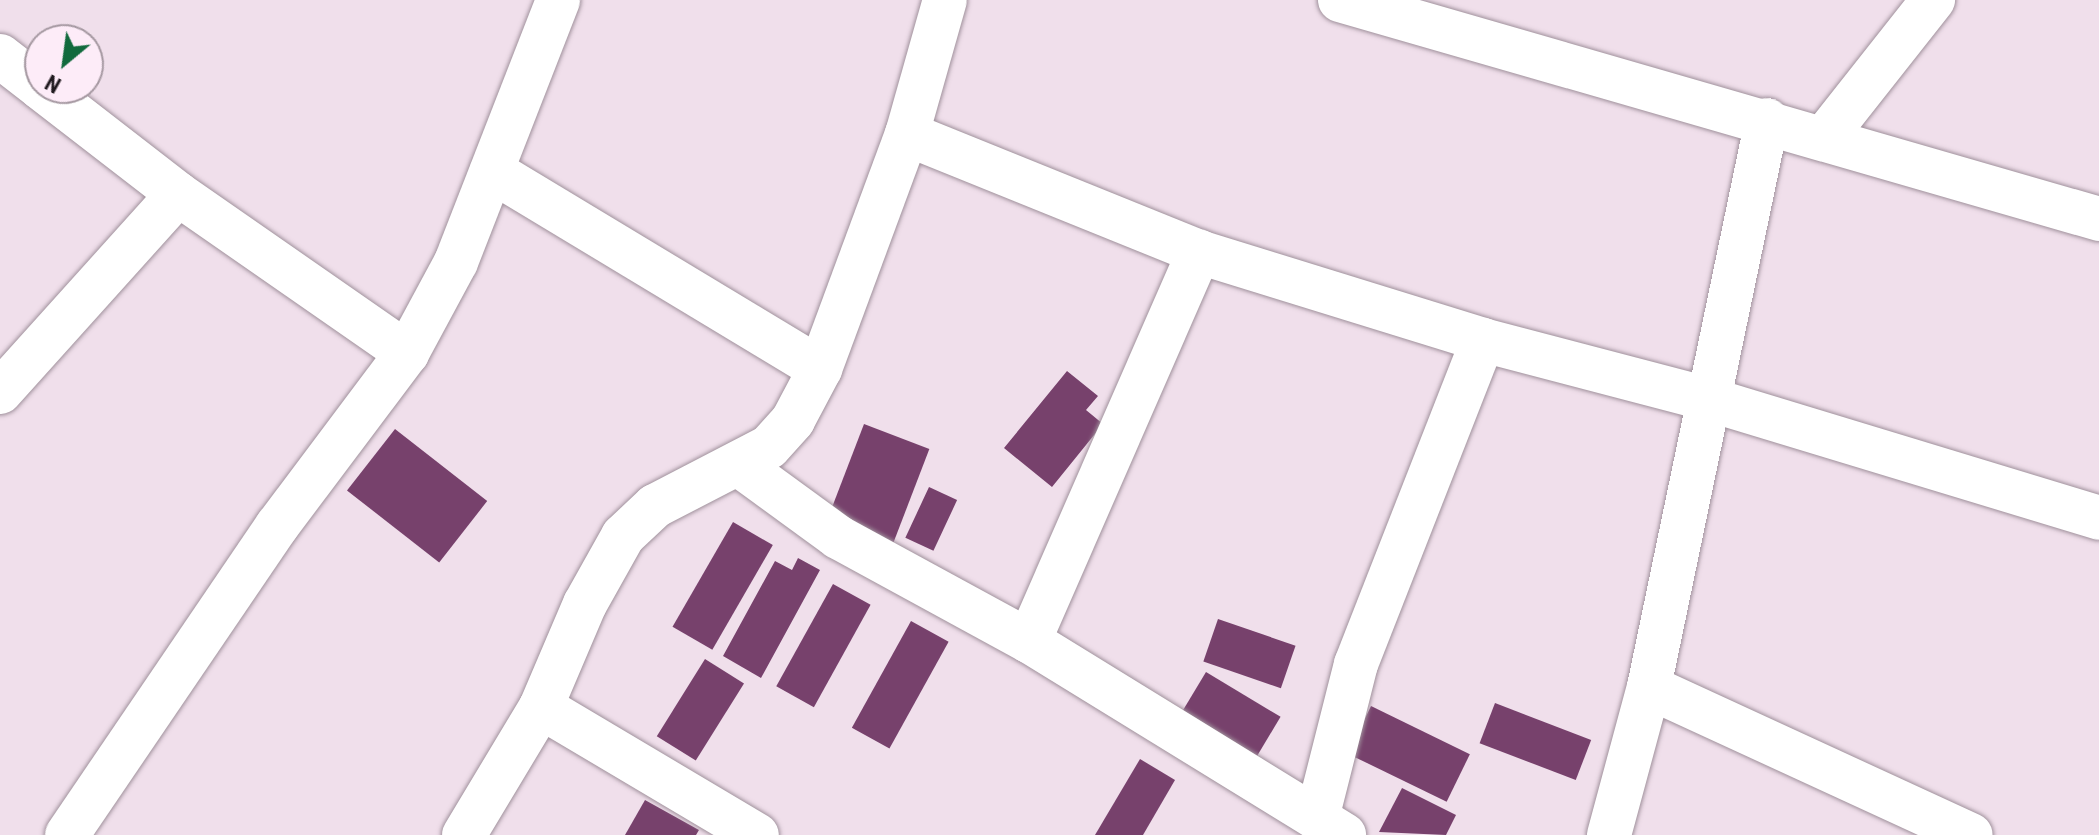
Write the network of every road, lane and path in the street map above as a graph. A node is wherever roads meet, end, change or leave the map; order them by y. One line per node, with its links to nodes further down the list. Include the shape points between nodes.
1 (558, 0): 11 (street)
2 (945, 0): 9 (street)
3 (1340, 0): 8 (street)
4 (1933, 0): 10 (street)
5 (0, 56): 6 (street)
6 (24, 75)
7 (61, 104): 12 (street)
8 (1767, 120): 10 (street); 19 (street)
9 (907, 134): 14 (street); 17 (street)
10 (1824, 138): 13 (street)
11 (492, 171): 16 (street, via 456,262); 17 (street)
12 (178, 194): 16 (street); 18 (street)
13 (2099, 219)
14 (1199, 252): 15 (street); 22 (street)
15 (1483, 340): 19 (street); 25 (street, via 1356,664)
16 (407, 353): 26 (street, via 277,526)
17 (820, 369): 20 (street, via 793,420 769,447)
18 (0, 392)
19 (1708, 399): 21 (street); 23 (street)
20 (738, 464): 22 (street, via 838,537); 24 (street, via 655,506 623,536 585,604)
21 (2099, 518)
22 (1029, 641): 25 (street)
23 (1649, 687): 29 (street); 30 (street)
24 (541, 707): 27 (street); 28 (street)
25 (1330, 827)
26 (67, 835)
27 (464, 835)
28 (757, 835)
29 (1609, 835)
30 (1971, 835)

